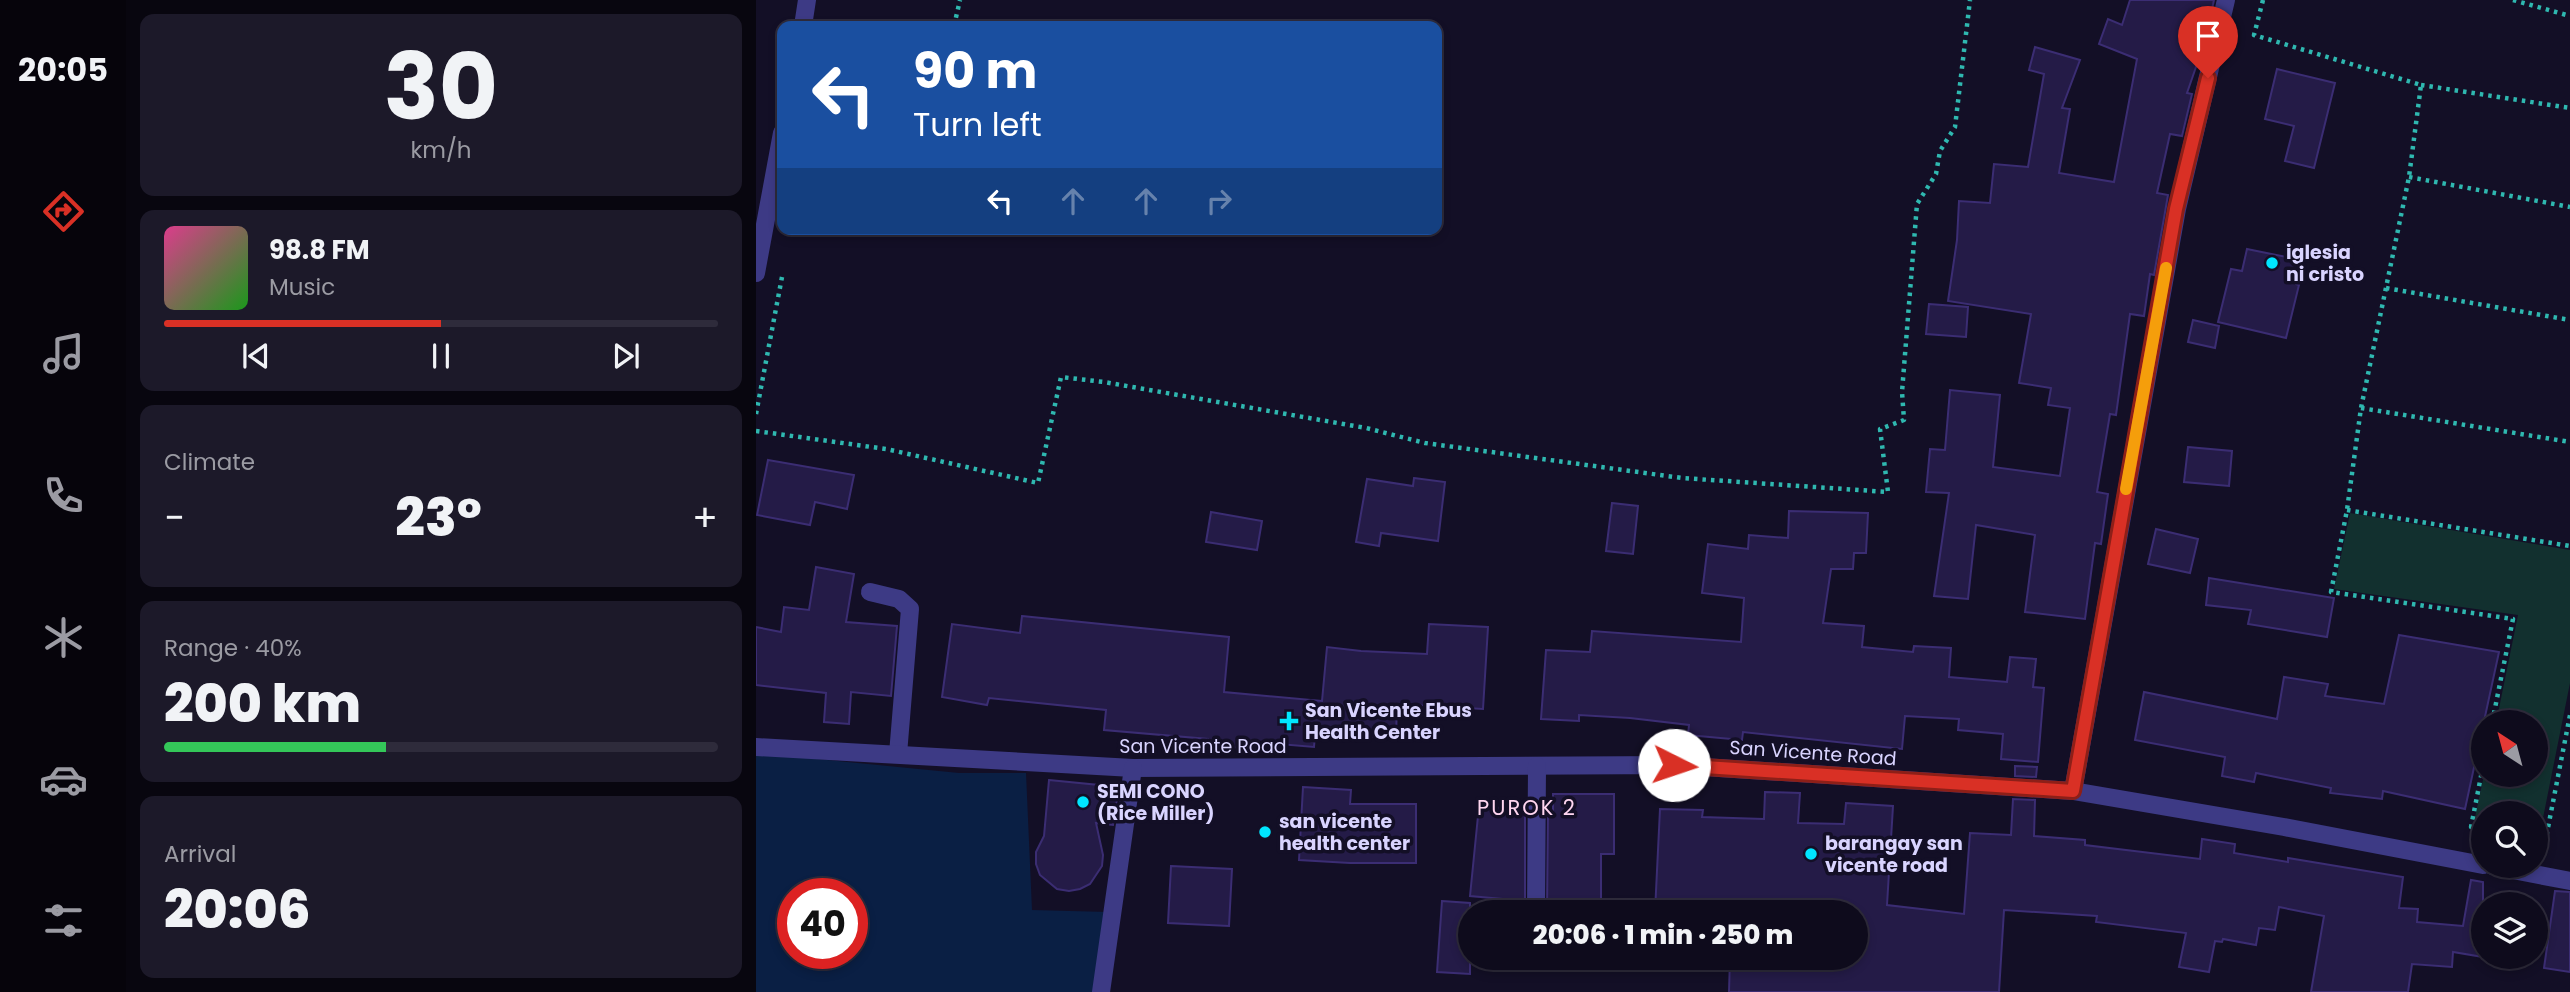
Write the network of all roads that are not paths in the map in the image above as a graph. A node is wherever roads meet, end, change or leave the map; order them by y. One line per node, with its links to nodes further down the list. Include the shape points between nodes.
1 (807, 0): 3 (street)
2 (2226, 0): 12 (street, via 2176,209)
3 (804, 21)
4 (777, 156): 5 (street)
5 (760, 232): 6 (street)
6 (756, 273)
7 (870, 592): 9 (street, via 899,599 910,610)
8 (756, 747): 9 (street, San Vicente Road)
9 (898, 754): 11 (street, San Vicente Road)
10 (1536, 766): 11 (street, San Vicente Road); 12 (street, San Vicente Road, via 1674,765); 16 (street)
11 (1133, 768): 17 (street)
12 (2073, 791): 13 (street, San Vicente Road)
13 (2471, 863)
14 (2548, 877): 15 (street)
15 (2570, 881)
16 (1536, 900)
17 (1101, 992)

